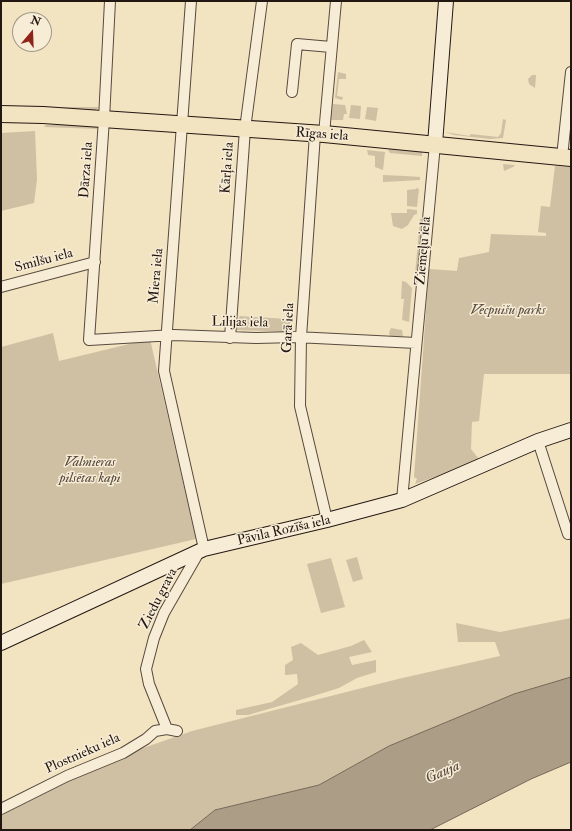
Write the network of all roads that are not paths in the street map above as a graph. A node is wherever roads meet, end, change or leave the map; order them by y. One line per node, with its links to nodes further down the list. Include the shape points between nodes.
1 (110, 1): 11 (street, Dārza iela)
2 (192, 1): 13 (street, Miera iela)
3 (262, 1): 14 (street, Kārļa iela)
4 (336, 1): 6 (street, Garā iela)
5 (446, 1): 16 (street, Ziemeļu iela)
6 (331, 47): 8 (street, via 297,44); 15 (street, Garā iela)
7 (571, 72): 17 (street)
8 (292, 92)
9 (1, 114): 10 (main road, Rīgas iela)
10 (72, 118): 11 (main road, Rīgas iela); 12 (main road, Rīgas iela)
11 (104, 119): 13 (main road, Rīgas iela); 18 (street, Dārza iela)
12 (1, 123)
13 (182, 124): 14 (main road, Rīgas iela); 20 (street, Miera iela)
14 (245, 129): 15 (main road, Rīgas iela); 22 (street, Kārļa iela)
15 (319, 134): 16 (main road, Rīgas iela); 21 (street, Garā iela)
16 (435, 144): 17 (main road, Rīgas iela); 24 (street, Ziemeļu iela)
17 (566, 158)
18 (94, 262): 19 (street, Smilšu iela); 23 (street, Dārza iela)
19 (1, 288)
20 (166, 336): 22 (street, Lilijas iela); 23 (street, Lilijas iela); 30 (street, Miera iela, via 164,371)
21 (301, 337): 22 (street, Lilijas iela); 24 (street, Lilijas iela); 28 (street, Garā iela, via 300,406)
22 (230, 338)
23 (89, 340)
24 (416, 344): 27 (street, Ziemeļu iela)
25 (571, 430): 26 (street, Pāvila Rozīša iela)
26 (537, 442): 27 (street, Pāvila Rozīša iela); 29 (street)
27 (402, 500): 28 (street, Pāvila Rozīša iela)
28 (327, 520): 30 (street, Pāvila Rozīša iela)
29 (568, 534)
30 (202, 551): 31 (street, Pāvila Rozīša iela); 32 (street, Ziedu grava, via 164,613 146,669)
31 (1, 643)
32 (166, 729): 33 (street); 34 (street, Plostnieku iela, via 155,731 146,740 123,753 67,776)
33 (177, 731)
34 (1, 809)

